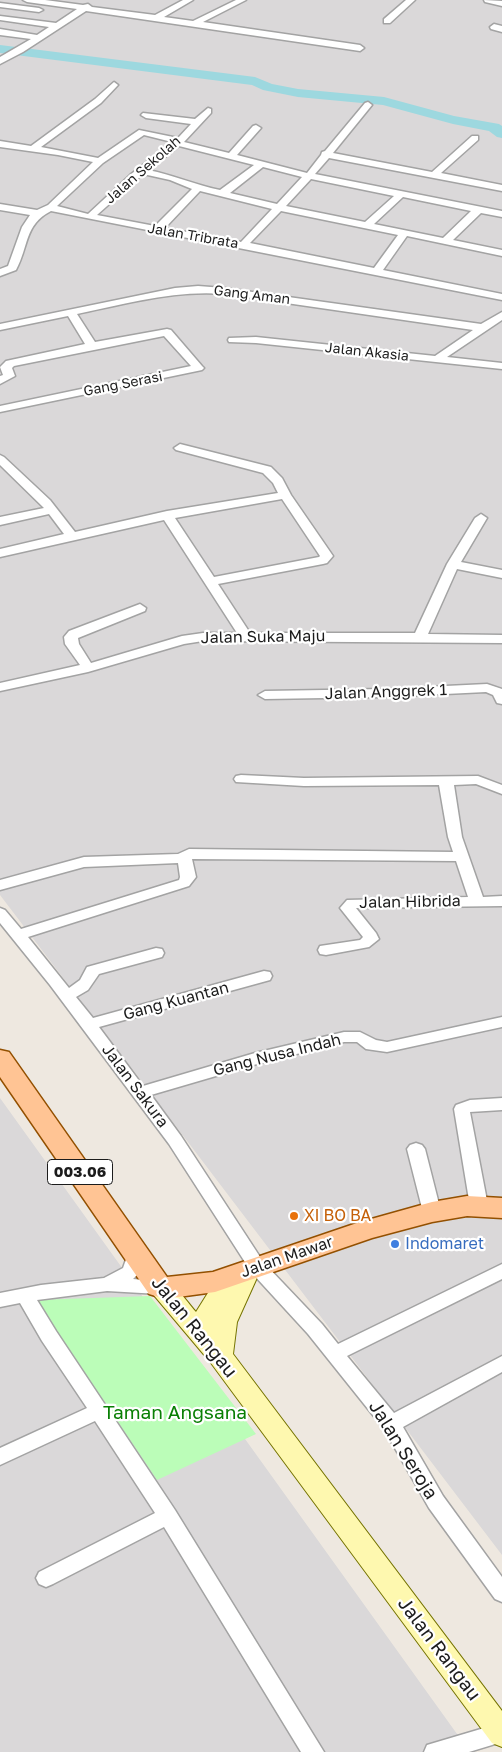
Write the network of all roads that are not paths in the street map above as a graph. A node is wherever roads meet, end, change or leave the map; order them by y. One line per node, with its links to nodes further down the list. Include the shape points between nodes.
1 (97, 0): 8 (street)
2 (189, 0): 11 (street)
3 (242, 0): 14 (street)
4 (411, 0): 13 (street)
5 (51, 1): 6 (street); 8 (street)
6 (28, 4): 7 (street); 9 (street); 12 (street)
7 (0, 5)
8 (85, 8): 9 (street); 11 (street)
9 (75, 14): 15 (street)
10 (0, 18): 12 (street)
11 (156, 18): 14 (street)
12 (12, 20): 15 (street); 16 (street)
13 (387, 21)
14 (195, 23): 19 (street)
15 (57, 26): 18 (street)
16 (0, 27)
17 (0, 32): 18 (street)
18 (39, 38): 20 (street)
19 (360, 48)
20 (0, 61)
21 (114, 85): 30 (street, via 98,101)
22 (368, 105): 31 (street)
23 (208, 111): 25 (street, Jalan Sekolah)
24 (146, 115): 25 (street)
25 (196, 122): 28 (street, Jalan Sekolah)
26 (256, 128): 32 (street)
27 (475, 138): 36 (street)
28 (178, 142): 32 (street); 33 (street, via 142,132); 35 (street, Jalan Sekolah)
29 (0, 144): 30 (street)
30 (34, 148): 33 (street)
31 (325, 154): 36 (street); 37 (street)
32 (231, 157): 34 (street)
33 (100, 161): 45 (street)
34 (261, 164): 37 (street); 42 (street)
35 (141, 171): 39 (street); 50 (street, Jalan Sekolah)
36 (434, 174): 38 (street)
37 (309, 176): 43 (street); 46 (street)
38 (446, 177): 40 (street); 41 (street)
39 (198, 188): 42 (street); 52 (street)
40 (502, 188)
41 (431, 192): 43 (street); 47 (street)
42 (223, 193): 46 (street)
43 (402, 194): 51 (street)
44 (0, 207): 48 (street)
45 (51, 207): 48 (street); 50 (street, Jalan Tribrata)
46 (278, 207): 51 (street); 55 (street)
47 (478, 210): 49 (street); 54 (street)
48 (37, 213): 58 (street, via 27,227 12,268)
49 (502, 214)
50 (90, 217): 52 (street, Jalan Tribrata)
51 (367, 225): 53 (street)
52 (156, 230): 55 (street, Jalan Tribrata)
53 (404, 233): 54 (street); 57 (street)
54 (445, 242): 56 (street)
55 (243, 245): 57 (street, Jalan Tribrata)
56 (502, 253)
57 (376, 272): 59 (street, Jalan Tribrata)
58 (0, 273)
59 (502, 297)
60 (71, 312): 62 (street, Gang Aman); 63 (street, Gang Aman, via 175,291 198,290); 65 (street)
61 (502, 315): 63 (street)
62 (0, 327)
63 (483, 328): 66 (street)
64 (233, 340): 66 (street, Jalan Akasia)
65 (92, 346): 68 (street, via 10,363 6,367 8,376); 69 (street, Gang Serasi, via 167,332 198,368)
66 (437, 359): 67 (street, Jalan Akasia)
67 (502, 366)
68 (0, 381)
69 (0, 409)
70 (180, 448): 72 (street, via 267,470 278,481)
71 (0, 459): 73 (street)
72 (284, 495): 74 (street); 81 (street, via 327,558)
73 (52, 510): 76 (street); 77 (street)
74 (167, 515): 77 (street); 81 (street)
75 (481, 518): 79 (street)
76 (0, 521)
77 (72, 536): 78 (street)
78 (0, 553)
79 (454, 564): 80 (street); 84 (street)
80 (502, 574)
81 (210, 582): 83 (street)
82 (140, 608): 86 (street, via 71,637)
83 (246, 637): 84 (street, Jalan Suka Maju); 86 (street, Jalan Suka Maju, via 192,638)
84 (420, 637): 85 (street, Jalan Suka Maju)
85 (502, 639)
86 (88, 668): 87 (street, Jalan Suka Maju)
87 (0, 687)
88 (265, 695): 89 (street, Jalan Anggrek 1, via 487,688 499,692)
89 (502, 700)
90 (241, 779): 91 (street)
91 (446, 781): 92 (street, via 478,780); 94 (street, via 455,837)
92 (502, 790)
93 (183, 858): 94 (street, via 189,854 205,853); 95 (street, via 84,862); 99 (street, via 188,879 180,885)
94 (462, 858): 96 (street)
95 (0, 885)
96 (477, 900): 97 (street, Jalan Hibrida); 100 (street, Jalan Hibrida, via 352,903 348,908 371,939 364,944)
97 (502, 901)
98 (0, 913): 99 (street, Jalan Sakura)
99 (18, 935): 103 (street, Jalan Sakura)
100 (326, 950)
101 (156, 953): 103 (street, via 93,971 81,990)
102 (264, 976): 105 (street, Gang Kuantan)
103 (66, 995): 105 (street, Jalan Sakura)
104 (502, 1022): 107 (street, Gang Nusa Indah, via 387,1047 372,1045 360,1037 344,1038 255,1059)
105 (88, 1025): 107 (street, Jalan Sakura)
106 (0, 1058): 113 (main road, Jalan Rangau / 003.06)
107 (139, 1093): 114 (street, Jalan Sakura, via 175,1140)
108 (502, 1104): 110 (street, via 470,1106 462,1110)
109 (416, 1149): 111 (street)
110 (491, 1207): 111 (main road, Jalan Mawar)
111 (432, 1212): 114 (main road, Jalan Mawar, via 366,1230)
112 (502, 1271): 119 (street)
113 (145, 1272): 114 (main road, Jalan Mawar, via 178,1287 215,1282); 115 (street); 115 (street); 118 (street, Jalan Rangau)
114 (246, 1272): 118 (street); 119 (street, Jalan Seroja, via 315,1329); 120 (street, via 222,1323)
115 (107, 1284): 116 (street)
116 (25, 1295): 117 (street); 122 (street)
117 (0, 1300)
118 (198, 1330): 120 (street, Jalan Rangau)
119 (335, 1354): 123 (street, Jalan Seroja)
120 (220, 1356): 128 (street, Jalan Rangau)
121 (502, 1363): 123 (street)
122 (99, 1411): 124 (street); 125 (street)
123 (391, 1424): 127 (street, Jalan Seroja, via 436,1502)
124 (0, 1457)
125 (168, 1516): 126 (street); 129 (street)
126 (46, 1578)
127 (502, 1593)
128 (501, 1733): 130 (street)
129 (313, 1752)
130 (435, 1752)

